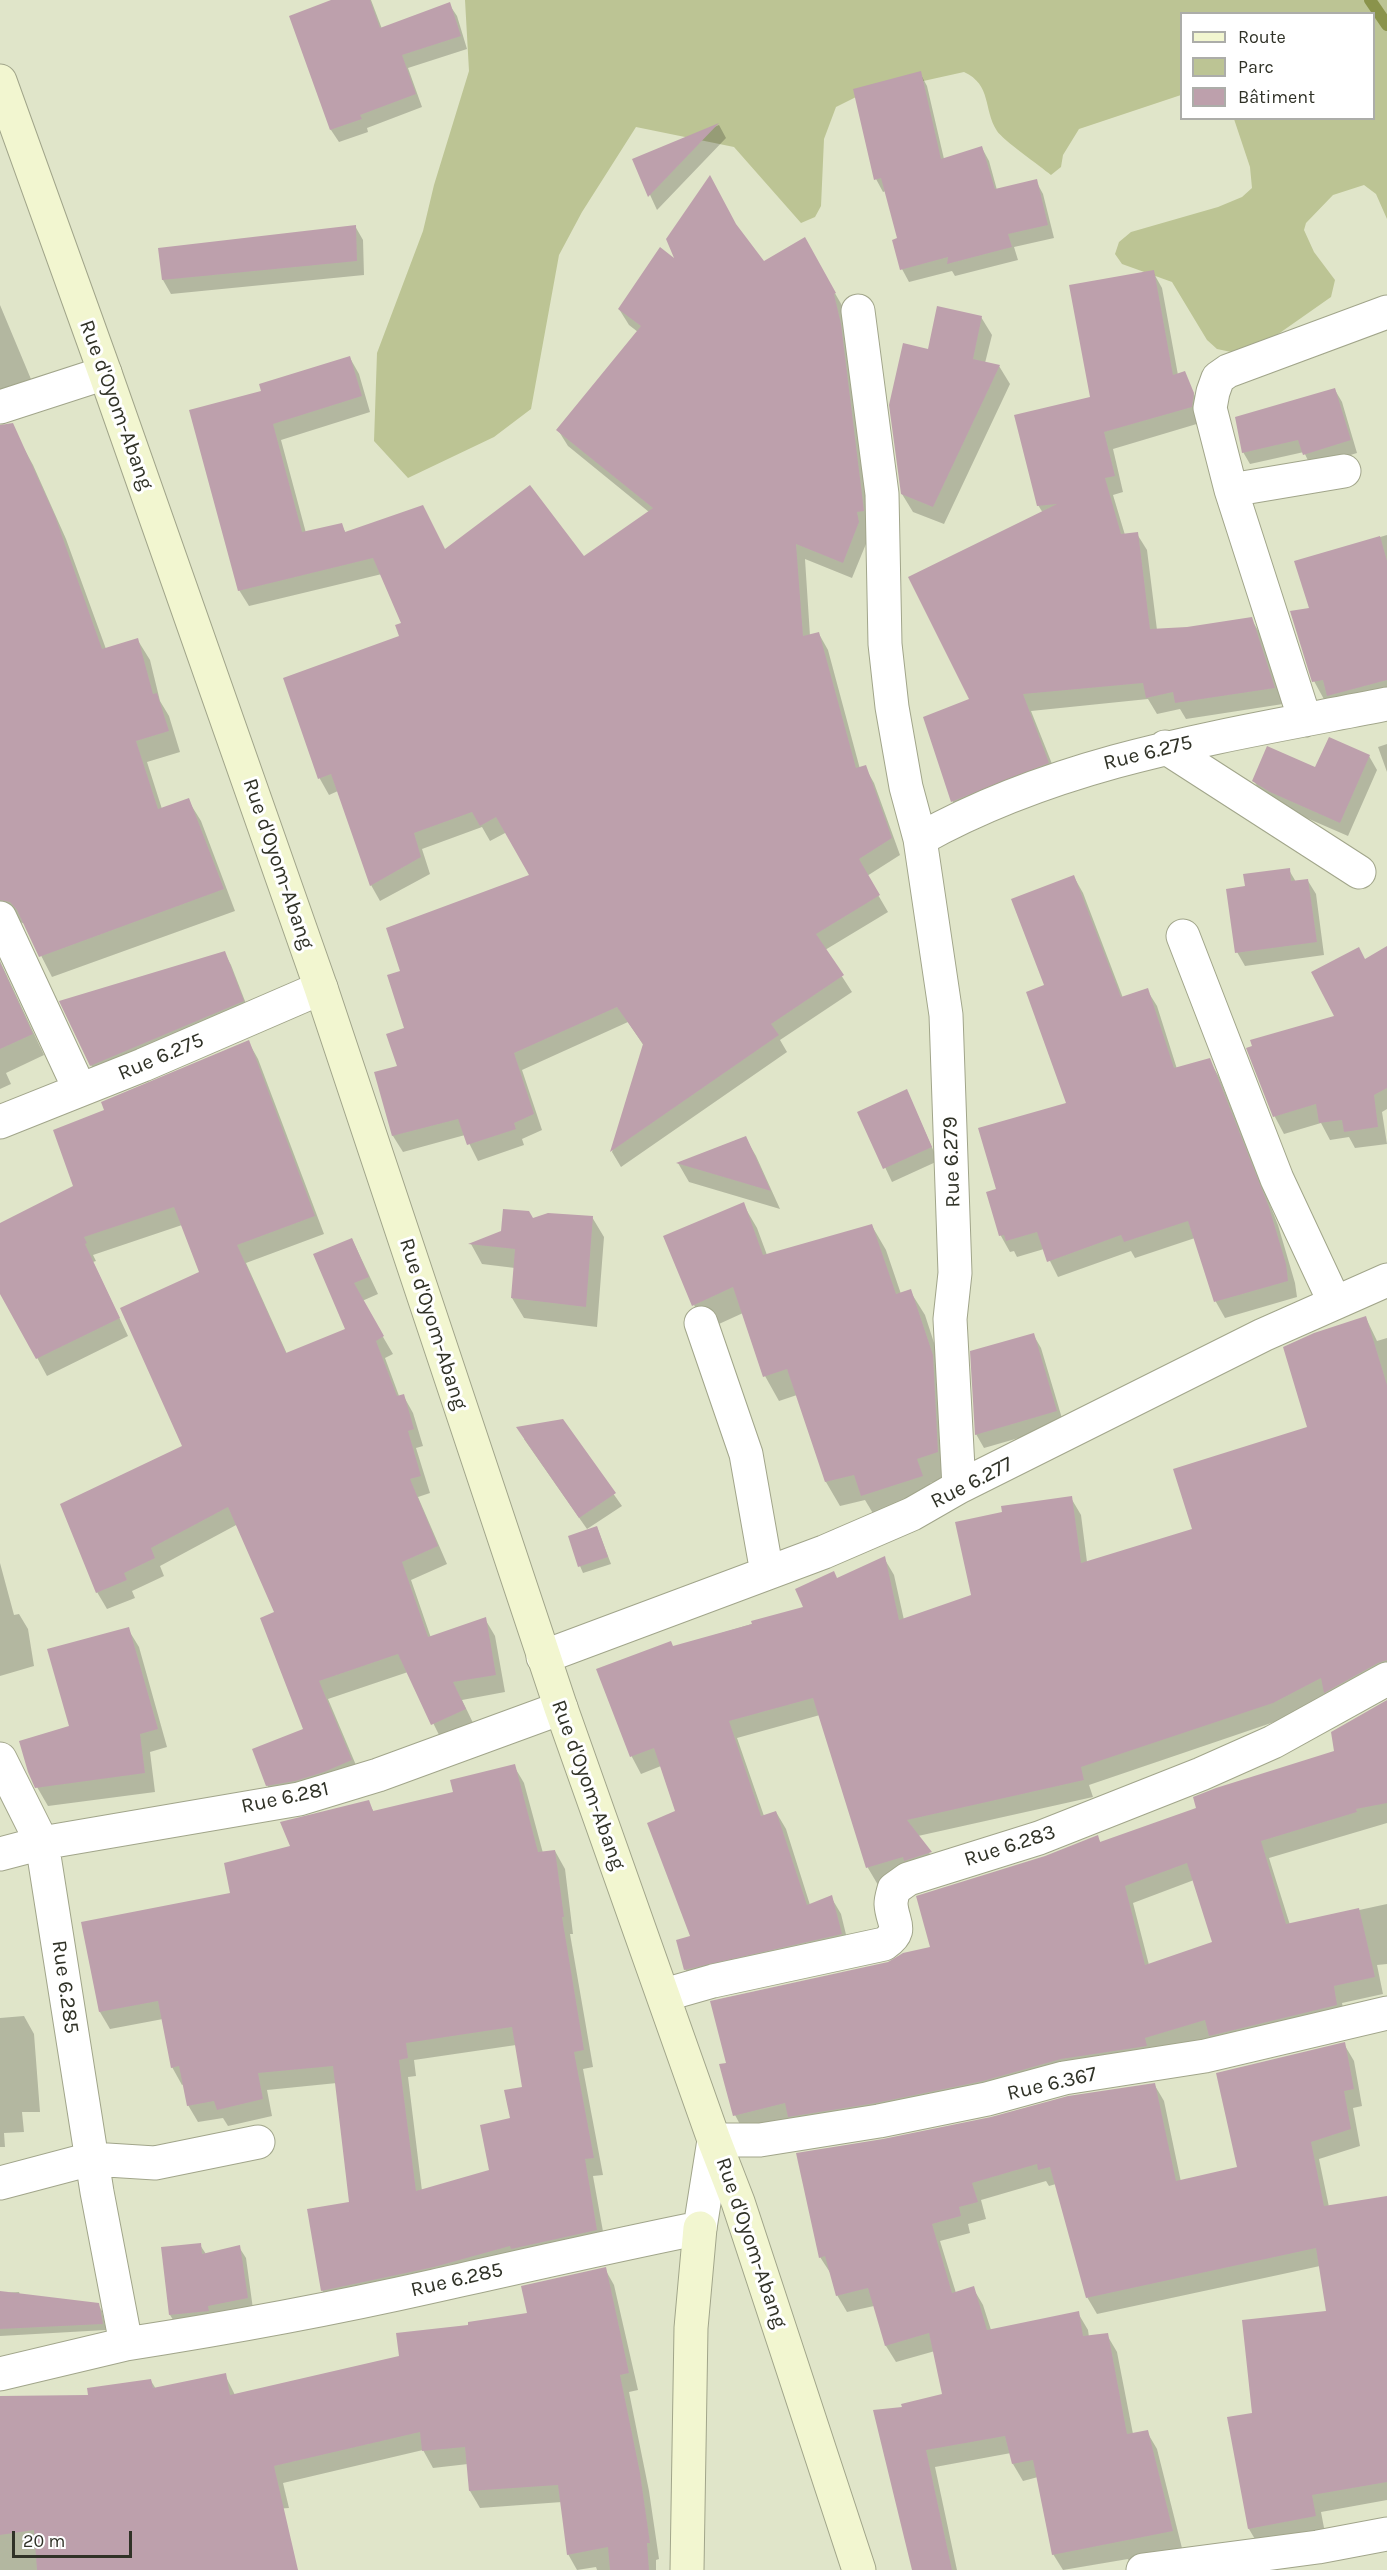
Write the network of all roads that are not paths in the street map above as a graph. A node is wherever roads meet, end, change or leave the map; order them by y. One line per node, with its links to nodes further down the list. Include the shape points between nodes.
1 (0, 81): 4 (main road, Rue d'Oyom-Abang)
2 (858, 311): 11 (street, Rue 6.279, via 882,494 885,644 892,707)
3 (1387, 312): 7 (street, via 1218,378 1210,408)
4 (105, 373): 5 (street); 15 (main road, Rue d'Oyom-Abang)
5 (0, 407)
6 (1344, 471): 7 (street)
7 (1231, 490): 9 (street)
8 (1387, 704): 9 (street, Rue 6.275)
9 (1305, 720): 10 (street, Rue 6.275)
10 (1165, 747): 11 (street, Rue 6.275, via 1078,771 1006,797); 12 (street)
11 (920, 839): 21 (street, Rue 6.279, via 946,1015 955,1273 950,1319)
12 (1359, 872)
13 (0, 918): 16 (street)
14 (1183, 936): 19 (street, via 1277,1179)
15 (321, 988): 16 (street, Rue 6.275); 23 (main road, Rue d'Oyom-Abang)
16 (80, 1090): 17 (street, Rue 6.275)
17 (0, 1122)
18 (1387, 1280): 19 (street, Rue 6.277)
19 (1335, 1303): 21 (street, Rue 6.277)
20 (701, 1323): 22 (street, via 746,1454)
21 (959, 1487): 22 (street, Rue 6.277, via 912,1514)
22 (767, 1573): 23 (street, Rue 6.277)
23 (543, 1657): 25 (main road, Rue d'Oyom-Abang)
24 (1387, 1679): 29 (street, Rue 6.283, via 1273,1742 1201,1774 1039,1838 908,1879 894,1889 891,1904 897,1927 893,1938 884,1944)
25 (561, 1708): 27 (street, Rue 6.281, via 378,1775 299,1798); 29 (main road, Rue d'Oyom-Abang)
26 (0, 1759): 27 (street, Rue 6.285)
27 (42, 1843): 28 (street, Rue 6.281); 33 (street, Rue 6.285)
28 (0, 1854)
29 (664, 1995): 31 (main road, Rue d'Oyom-Abang)
30 (1387, 2013): 31 (street, Rue 6.367, via 1205,2056 1064,2078 987,2099 879,2121 760,2140)
31 (714, 2140): 35 (street); 40 (main road, Rue d'Oyom-Abang, via 742,2213)
32 (258, 2142): 33 (street, via 155,2163)
33 (91, 2159): 34 (street); 36 (street, Rue 6.285)
34 (0, 2183)
35 (700, 2228): 36 (street, Rue 6.285, via 398,2294); 39 (main road, via 691,2328)
36 (126, 2344): 37 (street, Rue 6.285)
37 (0, 2374)
38 (1387, 2534): 41 (street)
39 (687, 2570)
40 (859, 2570)
41 (1143, 2570)

